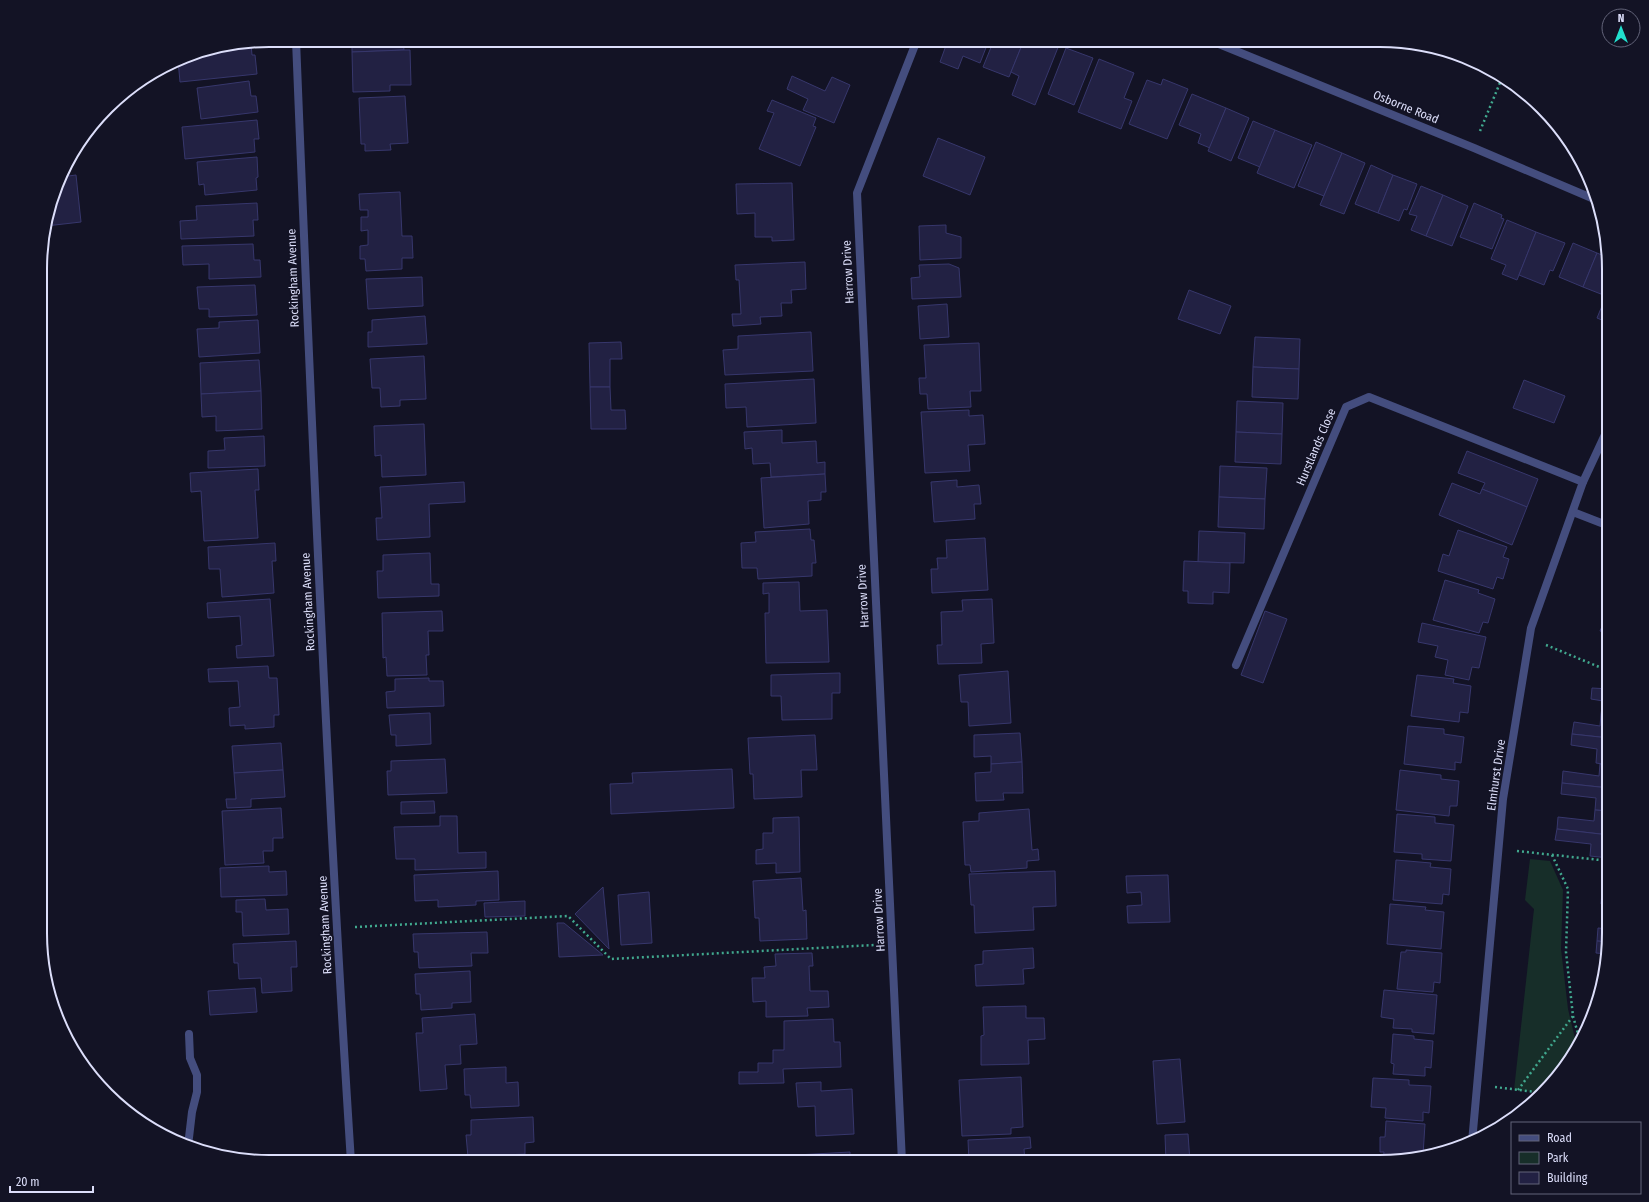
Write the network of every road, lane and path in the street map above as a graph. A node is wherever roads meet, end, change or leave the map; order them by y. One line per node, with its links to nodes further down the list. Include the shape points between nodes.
1 (296, 47): 17 (street, Rockingham Avenue, via 313,465)
2 (914, 47): 18 (street, Harrow Drive, via 857,193)
3 (1226, 47): 5 (street, Osborne Road)
4 (1500, 82): 5 (path)
5 (1474, 148): 6 (street, Osborne Road)
6 (1590, 197)
7 (1602, 439): 8 (street, Elmhurst Drive)
8 (1583, 482): 9 (street, Elmhurst Drive); 12 (street, Hurstlands Close, via 1369,397 1346,407)
9 (1573, 512): 10 (street); 11 (street, Elmhurst Drive)
10 (1602, 524)
11 (1529, 638): 13 (path); 14 (street, Elmhurst Drive, via 1503,799)
12 (1236, 665)
13 (1602, 669)
14 (1499, 848): 15 (path); 22 (street, Elmhurst Drive)
15 (1552, 855): 16 (path); 19 (path, via 1568,889 1566,952)
16 (1602, 860)
17 (336, 928): 18 (path, via 568,916 611,959); 27 (street, Rockingham Avenue)
18 (892, 944): 28 (street, Harrow Drive)
19 (1573, 1016): 20 (path); 23 (path)
20 (1578, 1033)
21 (189, 1034): 26 (street, via 190,1058 197,1075 197,1092)
22 (1477, 1085): 23 (path); 25 (street, Elmhurst Drive)
23 (1518, 1090): 24 (path)
24 (1535, 1092)
25 (1473, 1134)
26 (189, 1140)
27 (351, 1155)
28 (902, 1155)

